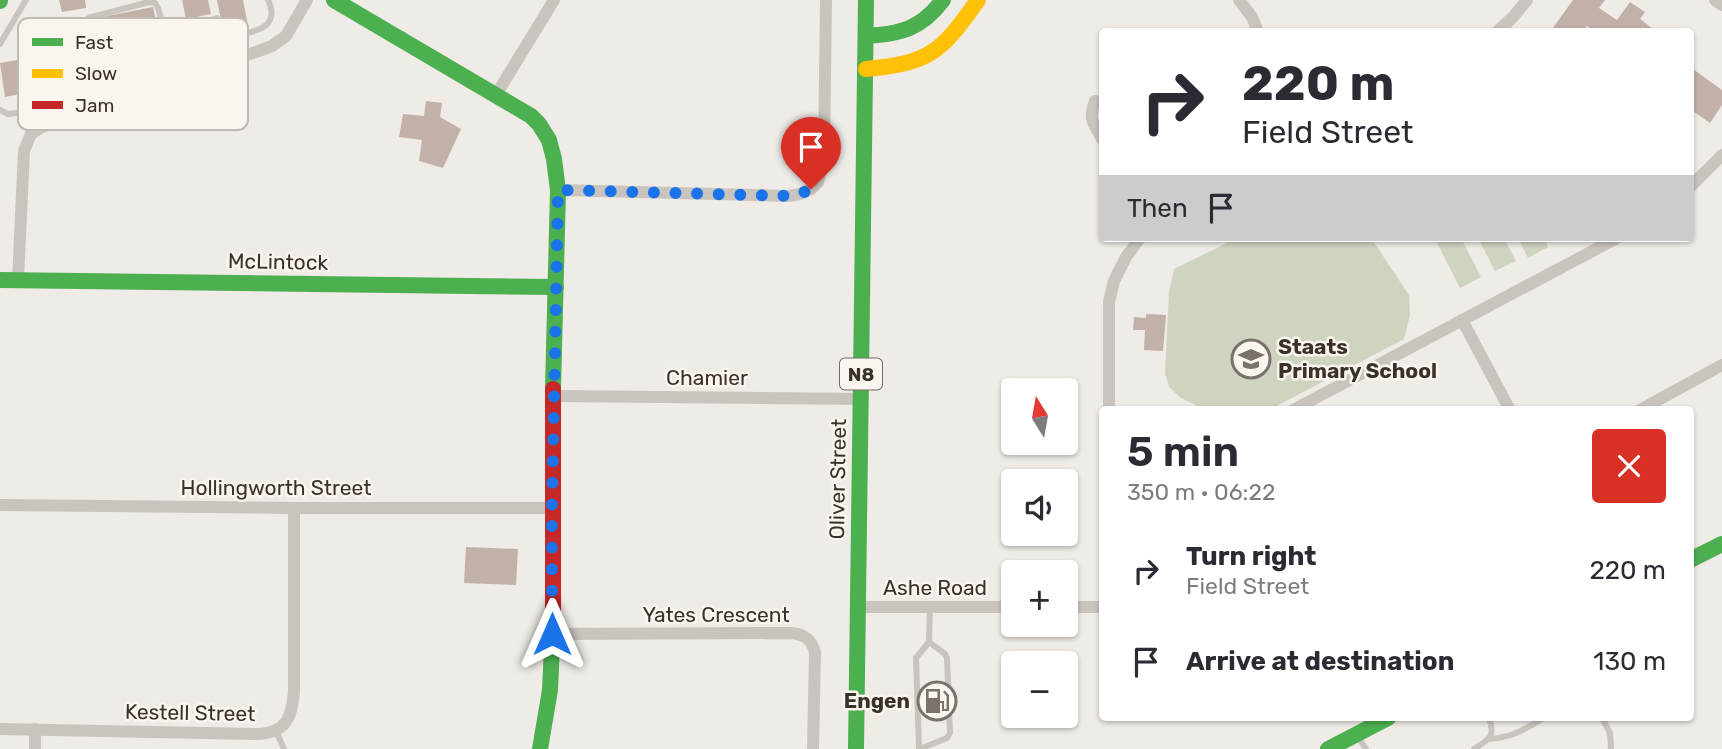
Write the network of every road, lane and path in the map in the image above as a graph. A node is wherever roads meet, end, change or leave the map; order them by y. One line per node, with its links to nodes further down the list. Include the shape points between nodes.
1 (26, 0): 22 (lane)
2 (117, 0): 15 (lane)
3 (268, 0): 20 (lane, via 269,22)
4 (307, 0): 23 (street, via 290,32 272,46)
5 (334, 0): 25 (main road)
6 (554, 0): 25 (street)
7 (826, 0): 33 (street, via 824,154 818,181 811,189 789,196)
8 (866, 0): 21 (main road, Oliver Street / N8)
9 (943, 0): 21 (main road, via 922,24 905,32)
10 (978, 0): 24 (main road, via 948,42 931,56 905,65)
11 (1527, 0): 19 (street)
12 (1715, 0): 14 (street)
13 (1244, 2): 18 (street)
14 (1722, 5)
15 (119, 10): 16 (lane); 17 (lane, via 153,2)
16 (88, 18)
17 (161, 18)
18 (1256, 28)
19 (1501, 28)
20 (248, 33)
21 (866, 36): 24 (main road, Oliver Street / N8)
22 (0, 44)
23 (248, 55)
24 (866, 69): 42 (main road, Oliver Street / N8)
25 (496, 95): 33 (main road, via 531,116 550,137)
26 (1095, 101): 30 (street, via 1090,113)
27 (0, 110): 28 (lane)
28 (18, 113)
29 (37, 130): 37 (street, via 24,150)
30 (1099, 134)
31 (1722, 155): 32 (street)
32 (1694, 183)
33 (558, 190): 38 (main road)
34 (1137, 242): 43 (street, via 1114,281 1110,302)
35 (1609, 242): 39 (street)
36 (0, 280): 37 (main road, McLintock)
37 (18, 280): 38 (main road, McLintock)
38 (556, 287): 41 (main road)
39 (1462, 320): 44 (street); 45 (street)
40 (1722, 365): 46 (street)
41 (554, 396): 42 (street, Chamier); 49 (main road)
42 (861, 399): 52 (main road, Oliver Street / N8)
43 (1109, 406)
44 (1301, 406)
45 (1508, 406)
46 (1647, 406)
47 (0, 505): 48 (street, Hollingworth Street)
48 (294, 508): 49 (street, Hollingworth Street); 65 (street, Kestell Street, via 294,699 286,723)
49 (552, 508): 57 (main road)
50 (1722, 544): 51 (main road)
51 (1694, 558)
52 (857, 607): 56 (street, Ashe Road); 72 (main road, Oliver Street / N8)
53 (1001, 607): 56 (street, Ashe Road)
54 (1078, 607): 55 (street)
55 (1099, 607)
56 (930, 608): 58 (lane)
57 (552, 634): 70 (main road, via 550,690); 71 (street, Yates Crescent, via 803,635 816,652)
58 (929, 642): 73 (lane, via 916,658); 73 (lane, via 947,658 950,728 947,738)
59 (1382, 721): 66 (main road)
60 (1490, 721): 67 (lane)
61 (1539, 721): 67 (lane, via 1515,735)
62 (1603, 721): 77 (lane)
63 (0, 729): 64 (street, Kestell Street)
64 (35, 729): 65 (street, Kestell Street); 68 (street)
65 (276, 731): 69 (lane)
66 (1356, 734): 74 (main road); 75 (lane)
67 (1489, 739): 76 (lane)
68 (35, 749)
69 (284, 749)
70 (540, 749)
71 (813, 749)
72 (856, 749)
73 (919, 749)
74 (1328, 749)
75 (1366, 749)
76 (1474, 749)
77 (1611, 749)

